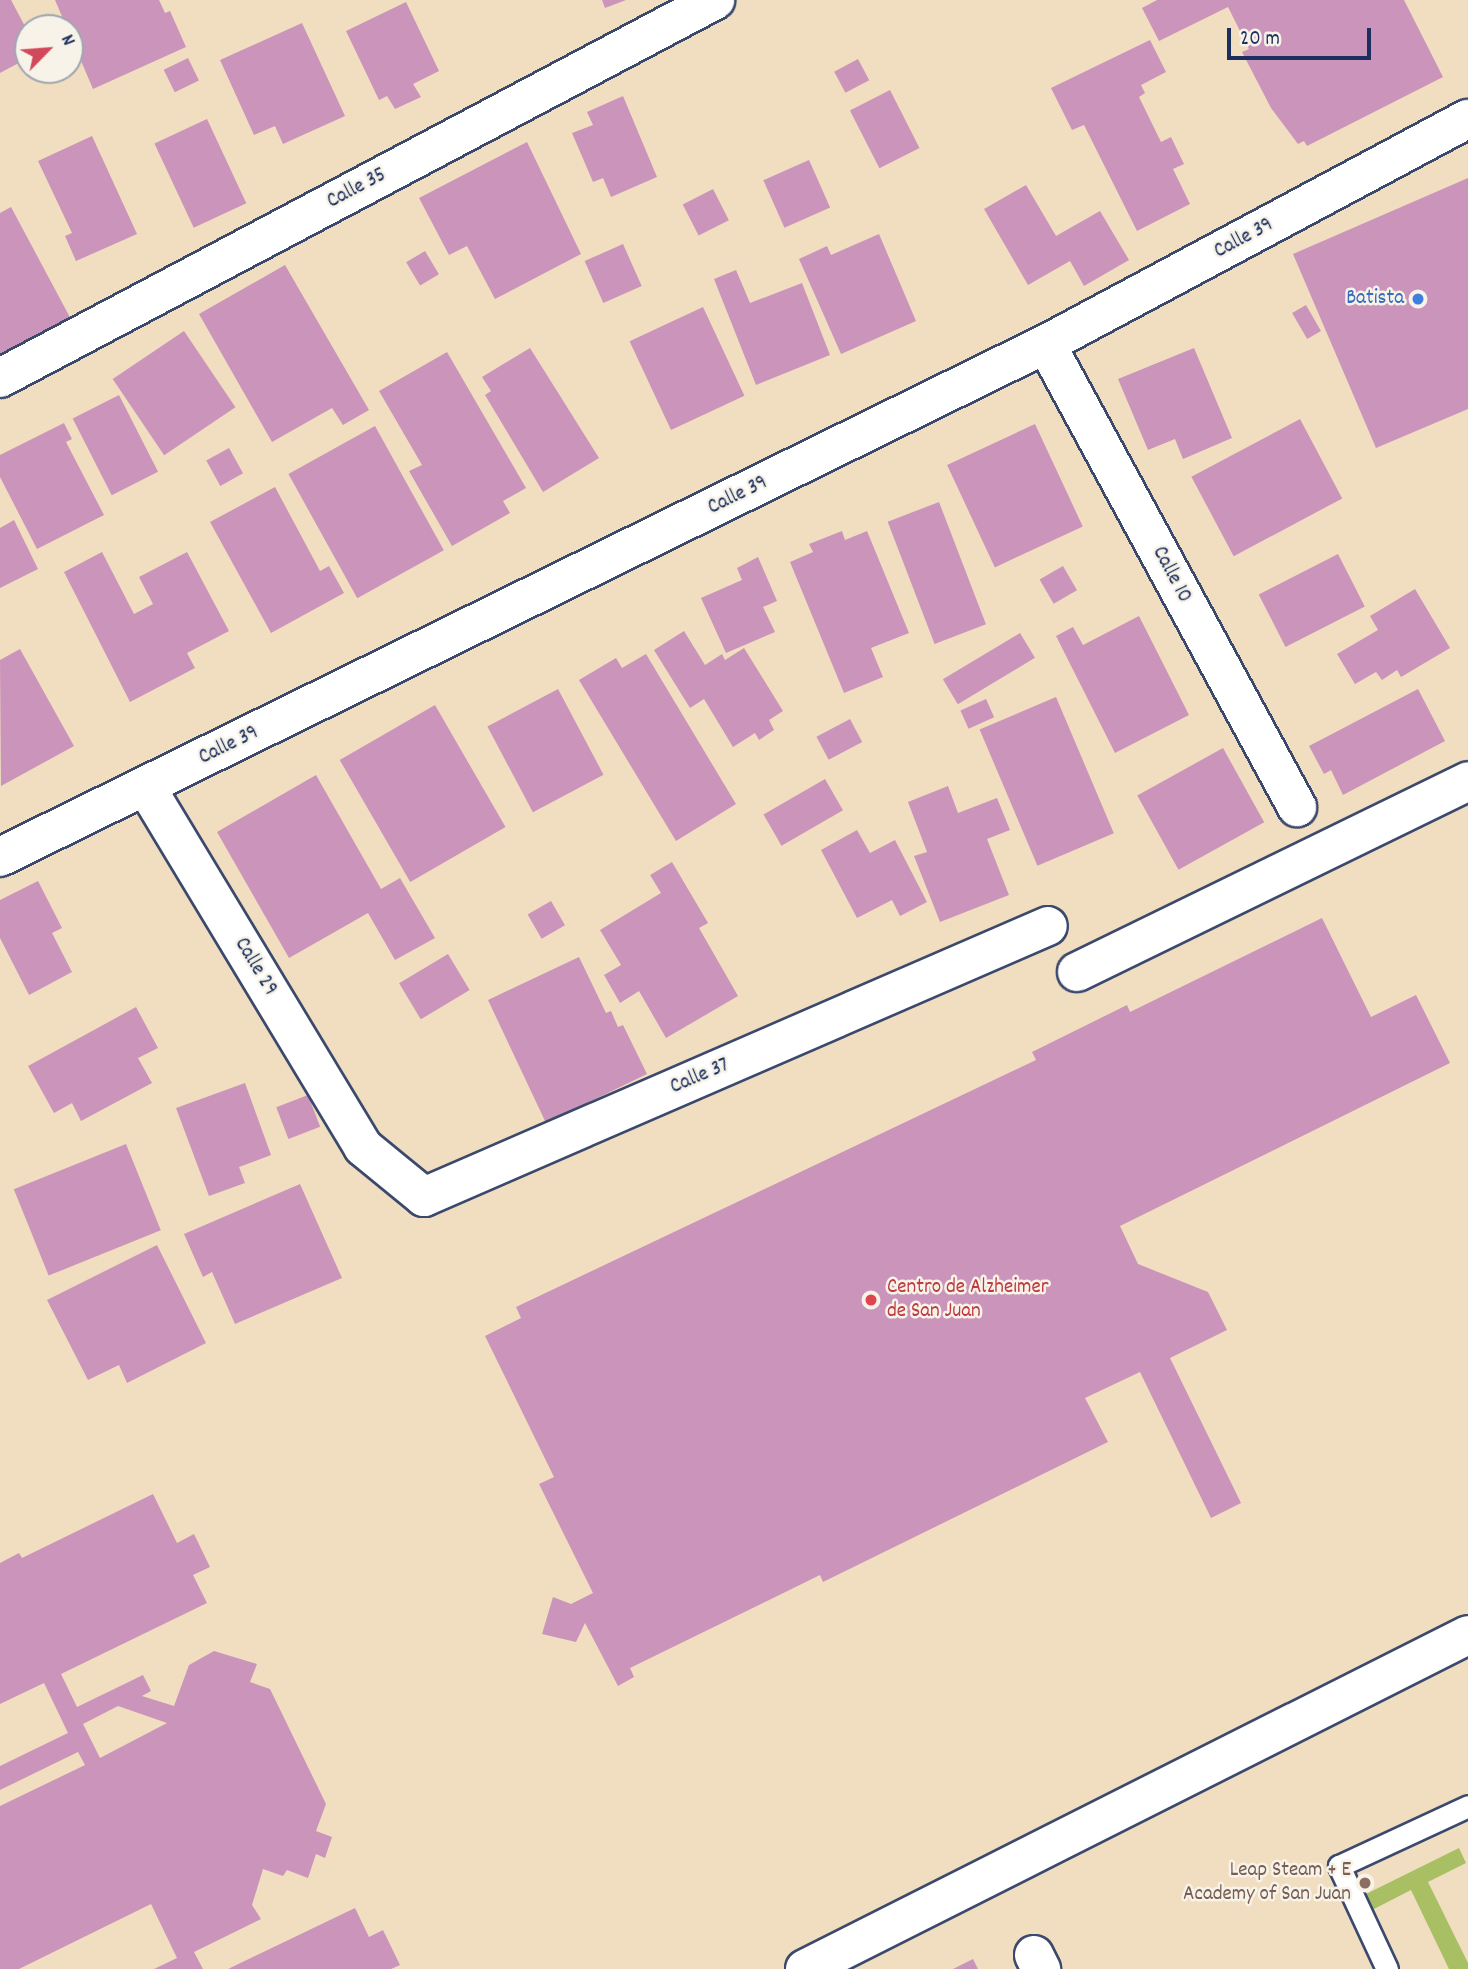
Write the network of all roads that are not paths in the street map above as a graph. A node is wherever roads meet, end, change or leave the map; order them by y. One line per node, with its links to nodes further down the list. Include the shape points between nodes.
1 (715, 0): 4 (street, Calle 35)
2 (1468, 119): 3 (street, Calle 39)
3 (1046, 344): 6 (street, Calle 39); 7 (street, Calle 10)
4 (0, 379)
5 (1468, 781): 10 (street)
6 (146, 787): 8 (street, Calle 39); 11 (street, Calle 29)
7 (1297, 807)
8 (0, 857)
9 (1048, 926): 11 (street, Calle 37, via 424,1197)
10 (1077, 972)
11 (363, 1147)
12 (1468, 1635): 14 (street)
13 (1468, 1805): 15 (lane, via 1339,1866)
14 (805, 1969)
15 (1387, 1969)

